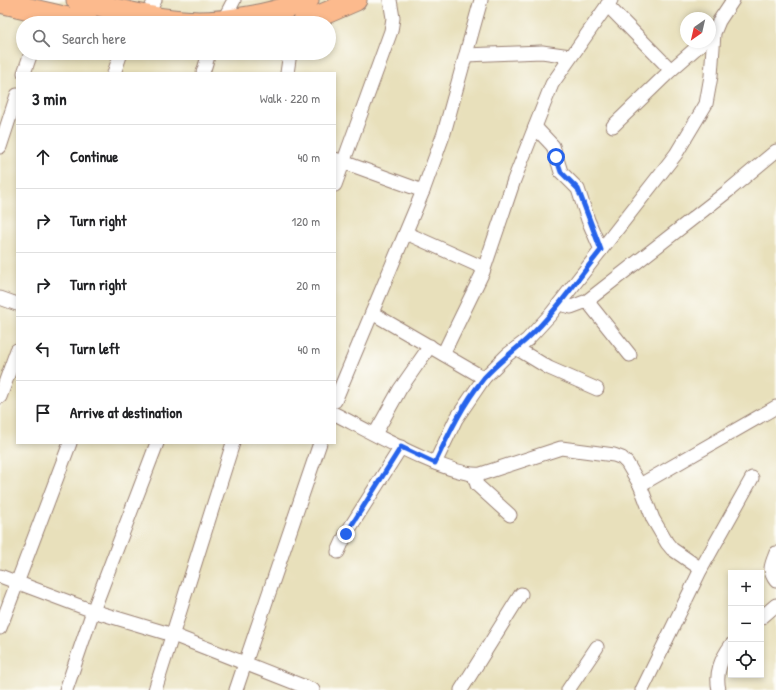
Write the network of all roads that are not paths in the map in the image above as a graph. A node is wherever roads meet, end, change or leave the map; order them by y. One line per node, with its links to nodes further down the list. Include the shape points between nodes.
1 (77, 0): 10 (main road)
2 (234, 0): 13 (street)
3 (308, 0): 14 (main road)
4 (356, 0): 15 (main road)
5 (390, 0): 35 (street, via 392,31)
6 (481, 0): 19 (street)
7 (733, 0): 16 (street)
8 (0, 2): 11 (main road)
9 (609, 2): 20 (street); 25 (street)
10 (151, 8): 12 (main road)
11 (38, 16)
12 (169, 16)
13 (226, 16)
14 (249, 16)
15 (319, 16)
16 (716, 27)
17 (696, 48): 25 (street)
18 (712, 48): 39 (street, via 711,76 706,104 676,154)
19 (466, 54): 20 (street, via 542,52); 37 (street, via 444,133)
20 (570, 56): 32 (street, via 552,84)
21 (29, 60): 26 (street)
22 (119, 60): 27 (street)
23 (207, 60): 28 (street)
24 (289, 60): 29 (street)
25 (671, 70): 31 (street)
26 (24, 72)
27 (114, 72)
28 (203, 72)
29 (287, 72)
30 (16, 98): 33 (street)
31 (613, 126)
32 (535, 127): 39 (street, via 553,146 561,172 578,189); 40 (street)
33 (0, 147)
34 (776, 151): 42 (street)
35 (340, 161): 36 (street); 37 (street)
36 (336, 180)
37 (423, 191): 38 (street)
38 (406, 233): 40 (street); 45 (street)
39 (601, 250): 44 (street)
40 (484, 268): 49 (street)
41 (0, 298): 43 (street)
42 (587, 301): 44 (street, via 571,307); 50 (street)
43 (16, 304)
44 (559, 304): 47 (street)
45 (372, 313): 46 (street); 54 (street)
46 (430, 346): 49 (street); 57 (street, via 400,389)
47 (516, 348): 51 (street); 52 (street, via 549,368)
48 (16, 353): 53 (street)
49 (443, 354): 51 (street)
50 (630, 355)
51 (484, 378): 63 (street, via 456,419)
52 (597, 389)
53 (0, 397)
54 (336, 399)
55 (776, 407): 66 (street)
56 (336, 414): 57 (street)
57 (375, 434): 62 (street)
58 (70, 444): 73 (street)
59 (157, 444): 76 (street)
60 (233, 444): 79 (street)
61 (320, 444): 82 (street)
62 (401, 447): 63 (street); 68 (street, via 346,534)
63 (435, 463): 64 (street)
64 (474, 475): 66 (street, via 561,448 614,455 627,463); 67 (street, via 476,485)
65 (752, 478): 70 (street)
66 (640, 485): 70 (street, via 653,519 667,543)
67 (510, 516)
68 (338, 552)
69 (776, 553): 72 (street, via 770,566)
70 (701, 569): 89 (street)
71 (0, 576): 73 (street)
72 (776, 581)
73 (18, 583): 76 (street); 78 (street)
74 (521, 594): 87 (street)
75 (776, 605): 77 (street)
76 (93, 611): 79 (street); 83 (street)
77 (764, 615)
78 (0, 628)
79 (173, 635): 82 (street); 84 (street)
80 (597, 647): 88 (street)
81 (728, 650): 90 (street, via 719,667)
82 (246, 663): 85 (street); 86 (street)
83 (66, 690)
84 (155, 690)
85 (236, 690)
86 (313, 690)
87 (461, 690)
88 (568, 690)
89 (642, 690)
90 (720, 690)

